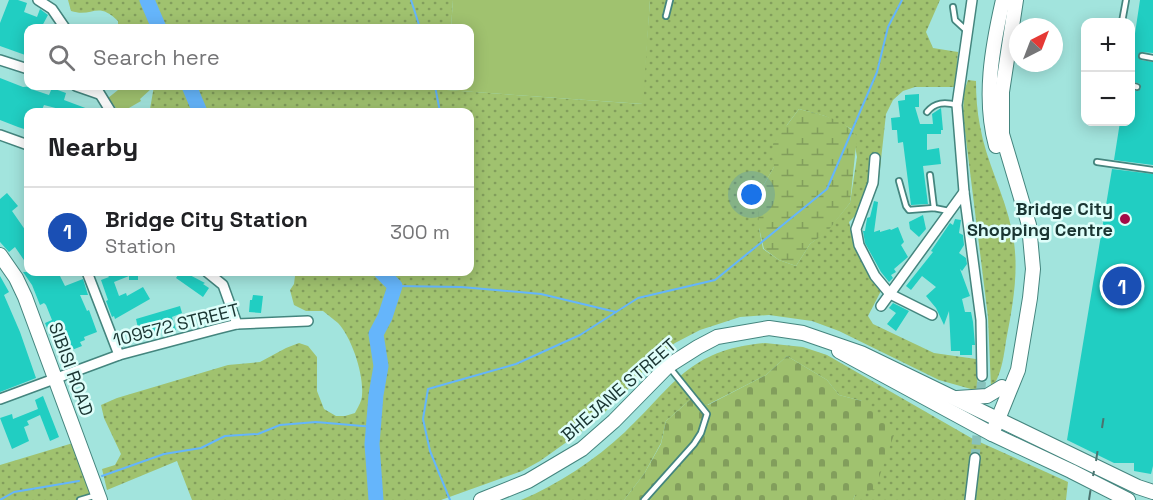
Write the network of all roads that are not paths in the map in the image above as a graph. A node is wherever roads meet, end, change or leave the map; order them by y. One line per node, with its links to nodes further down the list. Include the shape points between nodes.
1 (38, 0): 10 (street, via 52,9)
2 (670, 0): 8 (lane)
3 (972, 0): 11 (street)
4 (1003, 0): 43 (street, via 989,104 993,138 1020,226 1024,271 1010,368)
5 (1016, 0): 46 (street, via 1002,92 1002,134 1029,225 1033,269 1018,370)
6 (1126, 0): 9 (lane)
7 (953, 7): 11 (lane, via 955,20)
8 (666, 16)
9 (1123, 18)
10 (61, 24)
11 (967, 31): 17 (street)
12 (1142, 56): 13 (lane)
13 (1153, 58)
14 (0, 60): 15 (street)
15 (24, 68)
16 (97, 90): 18 (street)
17 (957, 105): 19 (lane, via 939,104); 27 (street)
18 (108, 108)
19 (927, 112)
20 (0, 135): 21 (street)
21 (24, 144)
22 (875, 158): 33 (street, via 873,183 857,223 856,237 874,276)
23 (1097, 162): 24 (lane)
24 (1153, 171)
25 (930, 175): 28 (lane)
26 (899, 181): 28 (lane, via 909,210)
27 (964, 192): 29 (street); 41 (street, via 981,320)
28 (934, 208): 29 (lane)
29 (949, 211): 33 (street)
30 (0, 255): 42 (street, SIBISI ROAD, via 25,297)
31 (89, 276): 39 (street)
32 (212, 276): 37 (street, via 223,285)
33 (890, 294): 34 (street); 35 (street)
34 (881, 306)
35 (932, 315)
36 (308, 321): 37 (street, 109572 STREET)
37 (237, 324): 39 (street, 109572 STREET)
38 (822, 340): 40 (street, BHEJANE STREET, via 785,329 740,332 717,337); 44 (street, BHEJANE STREET, via 861,352); 47 (street, BHEJANE STREET)
39 (119, 355): 42 (street, 109572 STREET)
40 (668, 366): 50 (lane, via 707,414 694,444); 53 (street, BHEJANE STREET, via 582,449 528,481)
41 (982, 376)
42 (56, 378): 45 (street, 109572 STREET); 51 (street, SIBISI ROAD)
43 (1002, 387): 44 (street, via 987,396); 46 (street)
44 (955, 398): 46 (street, BHEJANE STREET)
45 (0, 399)
46 (994, 418): 47 (street); 49 (street, BHEJANE STREET)
47 (988, 432): 57 (street, BHEJANE STREET)
48 (975, 458): 56 (street)
49 (1149, 489)
50 (649, 495): 54 (lane); 55 (lane)
51 (99, 497): 52 (lane)
52 (80, 500)
53 (481, 500)
54 (644, 500)
55 (654, 500)
56 (970, 500)
57 (1128, 500)

